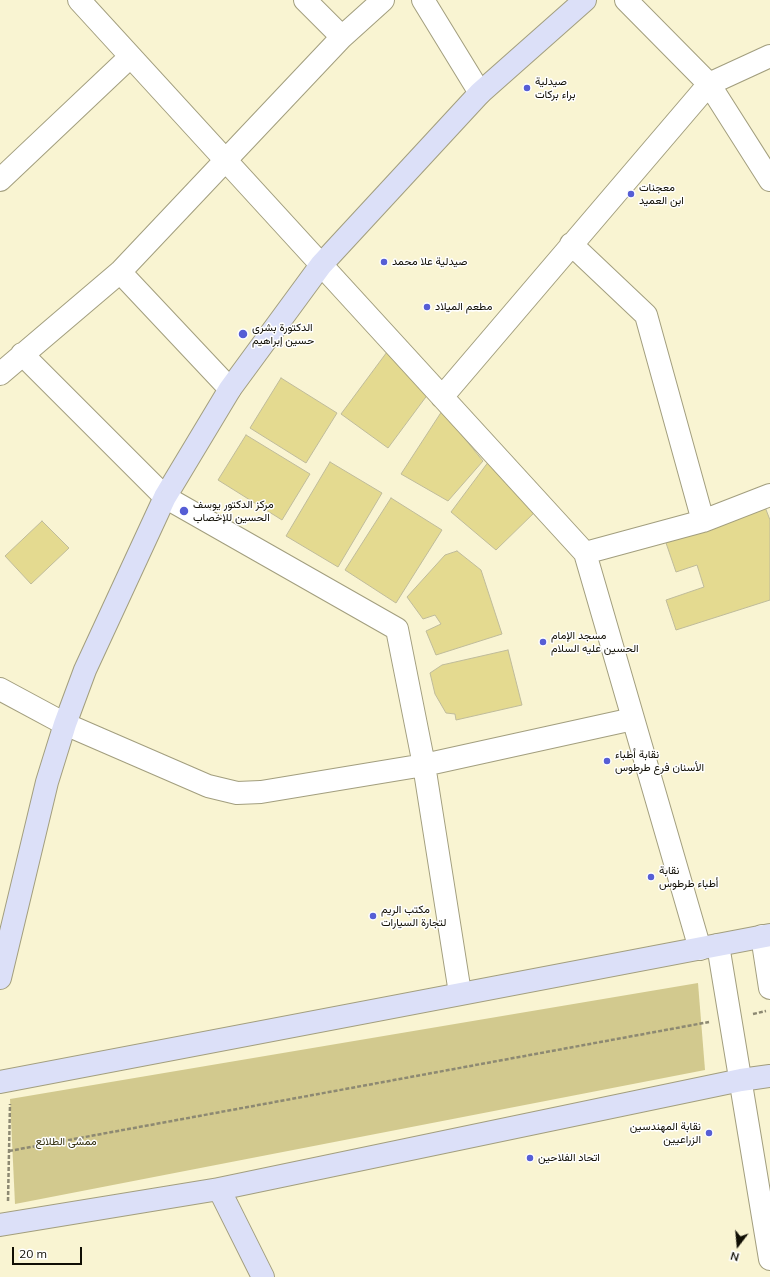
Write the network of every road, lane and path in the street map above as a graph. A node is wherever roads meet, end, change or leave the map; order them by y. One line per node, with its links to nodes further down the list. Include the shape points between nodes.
1 (79, 0): 9 (street)
2 (305, 0): 7 (street)
3 (383, 0): 7 (street)
4 (423, 0): 11 (street)
5 (585, 0): 11 (street)
6 (626, 0): 10 (street)
7 (342, 38): 12 (street)
8 (770, 56): 10 (street)
9 (130, 57): 12 (street); 13 (street)
10 (708, 84): 14 (street); 15 (street)
11 (480, 93): 16 (street)
12 (226, 161): 16 (street); 17 (street)
13 (0, 180)
14 (770, 180)
15 (571, 244): 21 (street); 24 (street, via 646,315)
16 (321, 265): 20 (street); 21 (street)
17 (120, 272): 18 (street); 20 (street)
18 (22, 354): 19 (street); 23 (street)
19 (0, 374)
20 (230, 390): 23 (street)
21 (442, 397): 25 (street)
22 (770, 495): 24 (street)
23 (165, 497): 28 (street, via 86,670); 29 (street, via 397,629)
24 (703, 521): 25 (street)
25 (585, 553): 27 (street)
26 (0, 689): 28 (street)
27 (633, 719): 29 (street); 31 (street)
28 (65, 724): 29 (street, via 208,786 237,794); 32 (street, via 47,782)
29 (424, 765): 34 (street)
30 (766, 936): 31 (street); 33 (street)
31 (709, 947): 34 (street); 36 (street)
32 (0, 978)
33 (770, 988)
34 (460, 993): 39 (street)
35 (770, 1010): 36 (path)
36 (730, 1018): 38 (street); 40 (path)
37 (770, 1076): 38 (street)
38 (741, 1080): 41 (street); 43 (street)
39 (5, 1081): 40 (path)
40 (9, 1151): 42 (path)
41 (219, 1189): 42 (street); 44 (street)
42 (4, 1224)
43 (770, 1259)
44 (263, 1277)

